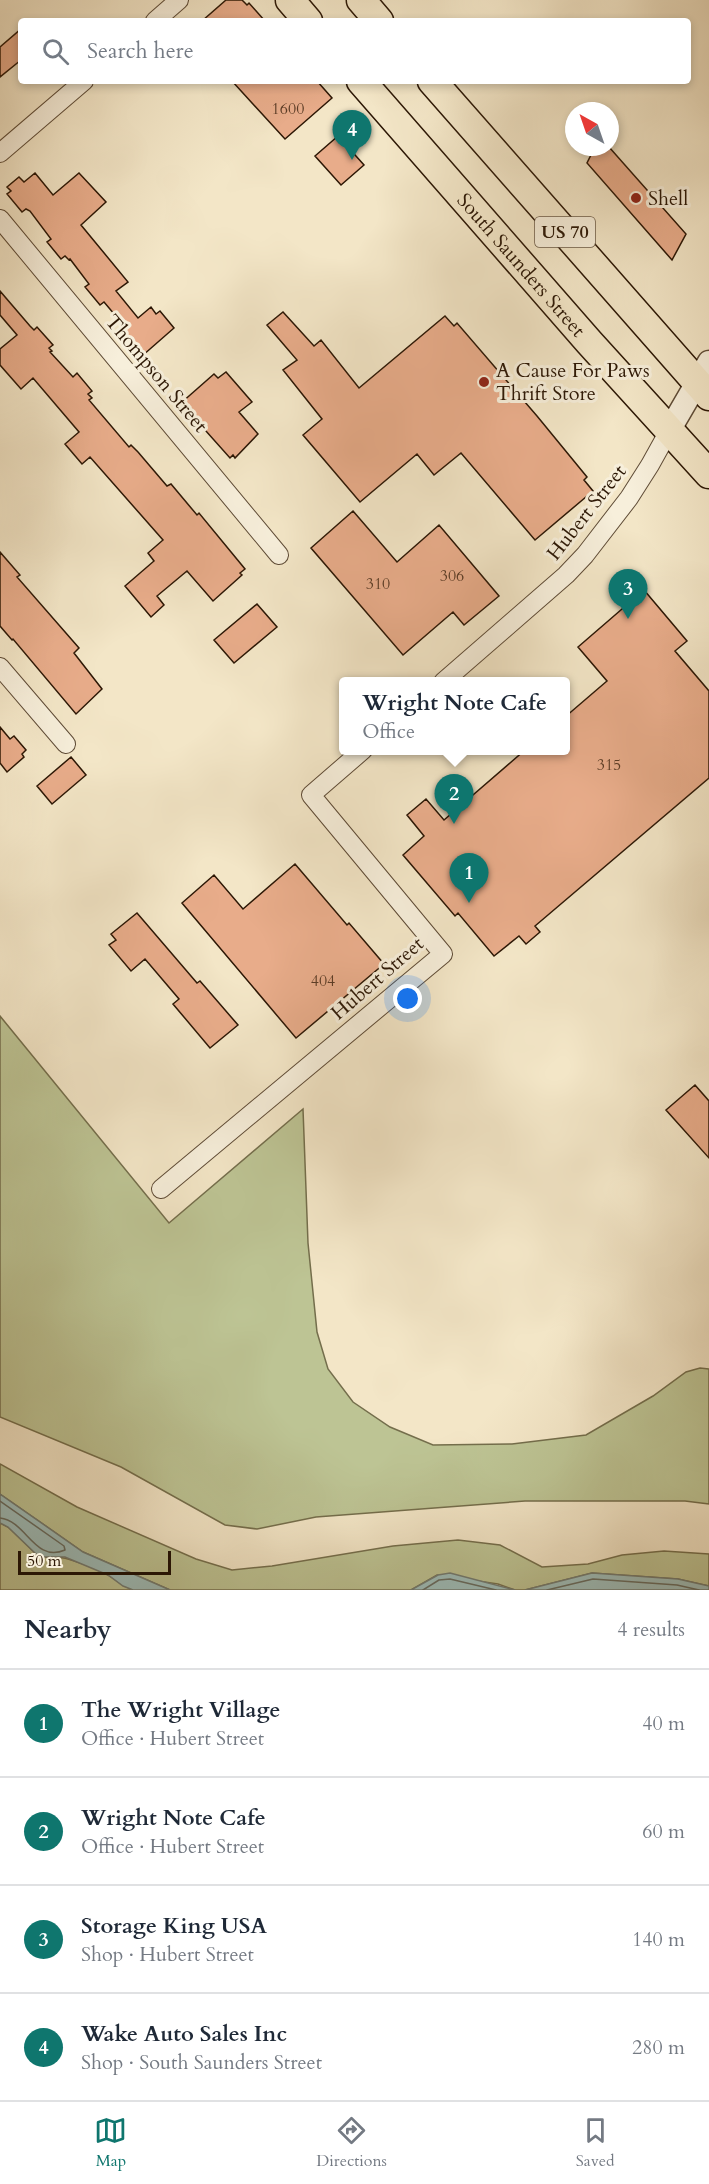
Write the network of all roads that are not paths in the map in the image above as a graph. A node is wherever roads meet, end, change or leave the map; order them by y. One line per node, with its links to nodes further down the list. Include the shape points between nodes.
1 (179, 0): 4 (street)
2 (290, 0): 5 (main road)
3 (361, 0): 6 (main road)
4 (158, 18)
5 (305, 18)
6 (376, 18)
7 (80, 84): 10 (street)
8 (364, 84): 13 (main road, South Saunders Street / US 70)
9 (435, 84): 12 (main road, US 70)
10 (0, 153)
11 (0, 219): 15 (street, Thompson Street)
12 (705, 381): 13 (street)
13 (670, 429): 14 (main road, South Saunders Street / US 70); 17 (street, Hubert Street, via 629,498 585,555)
14 (709, 474)
15 (279, 555)
16 (0, 667): 18 (street)
17 (448, 677)
18 (66, 744)
19 (357, 755): 20 (street, Hubert Street, via 311,795 443,954)
20 (161, 1189)

